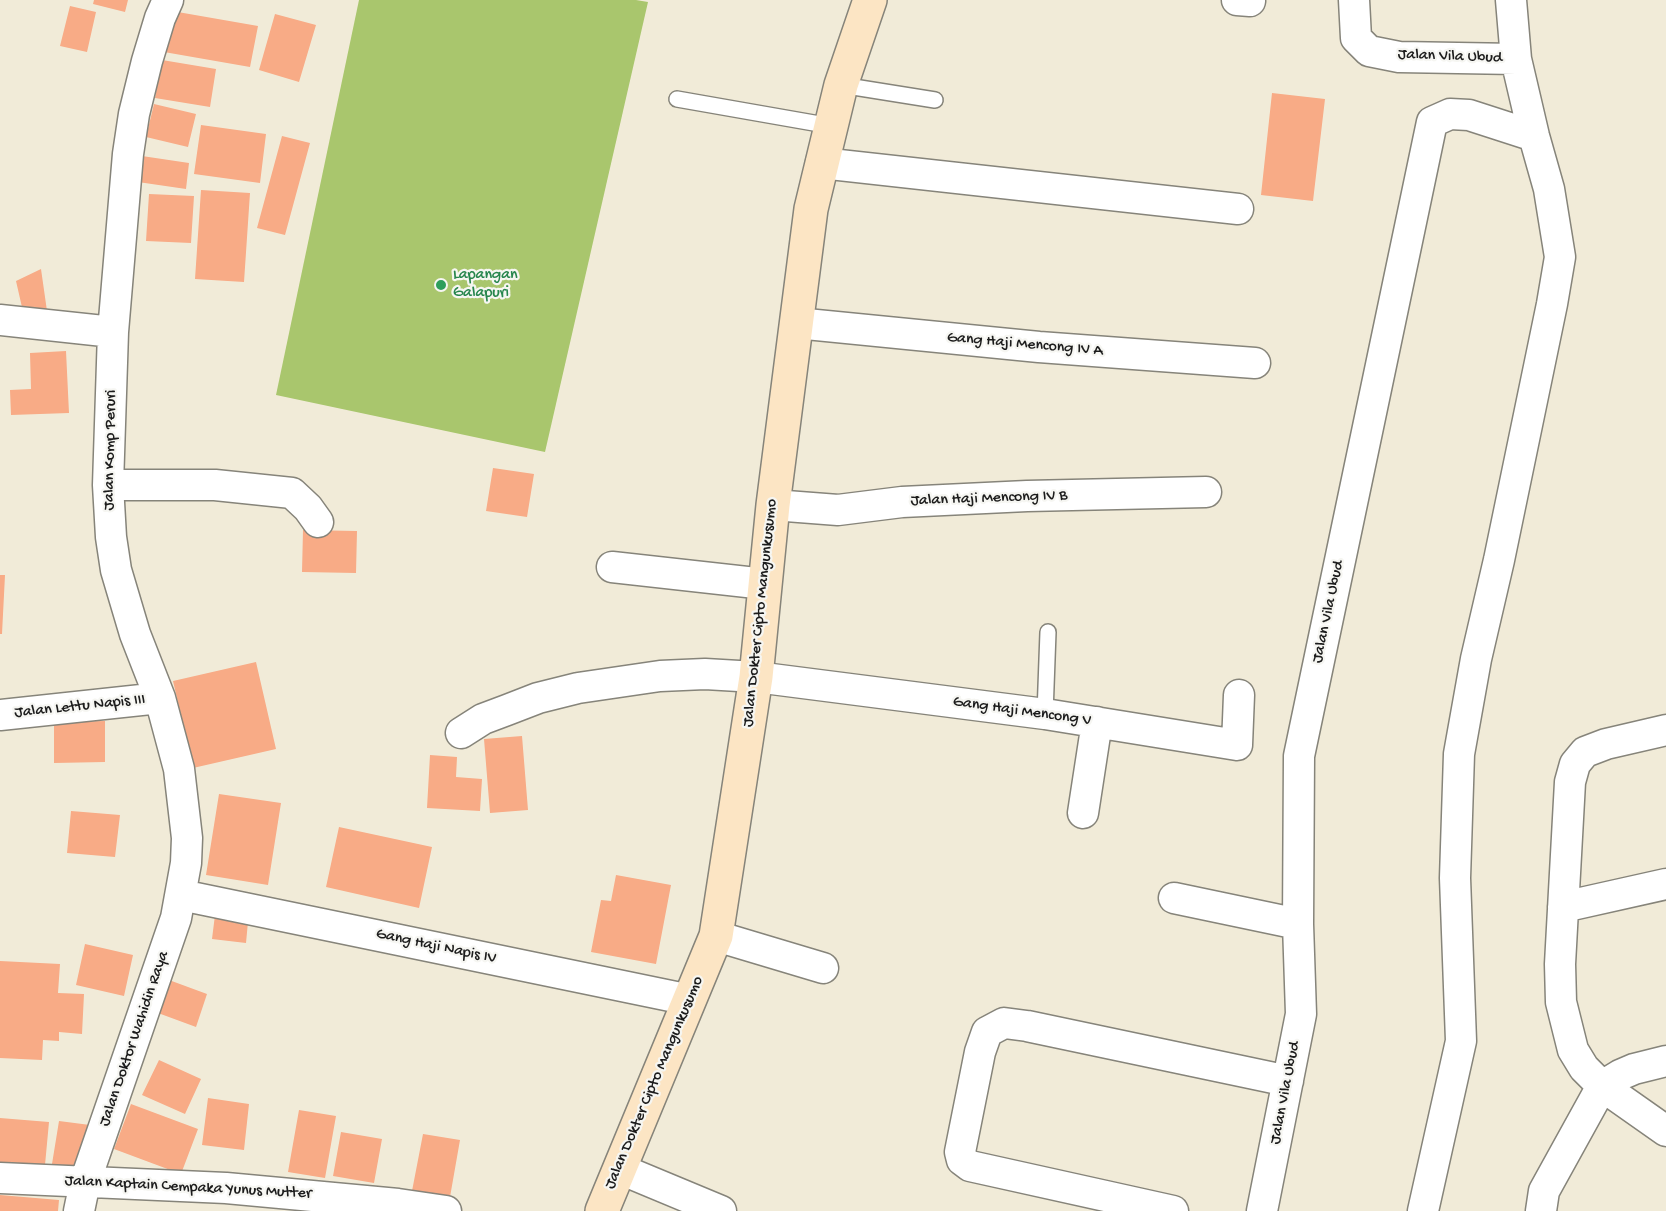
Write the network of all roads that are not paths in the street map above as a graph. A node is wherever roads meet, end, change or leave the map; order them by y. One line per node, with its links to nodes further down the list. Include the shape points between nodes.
1 (168, 0): 15 (street, Jalan Komp Peruri, via 134,114)
2 (870, 0): 6 (main road, Jalan Dokter Cipto Mangunkusumo)
3 (1354, 0): 5 (street, Jalan Vila Ubud, via 1356,38 1369,51 1399,57)
4 (1510, 0): 5 (street, Jalan Vila Ubud)
5 (1516, 59): 10 (street, Jalan Vila Ubud)
6 (841, 85): 8 (lane); 9 (main road, Jalan Dokter Cipto Mangunkusumo)
7 (677, 99): 9 (lane)
8 (935, 100)
9 (831, 126): 11 (main road, Jalan Dokter Cipto Mangunkusumo)
10 (1534, 136): 37 (street, Jalan Vila Ubud, via 1469,115 1450,114 1432,122 1299,756); 55 (street, Jalan Vila Ubud, via 1549,189 1560,257 1459,754 1455,878 1461,1041)
11 (821, 162): 12 (street); 14 (main road, Jalan Dokter Cipto Mangunkusumo)
12 (1238, 209)
13 (0, 320): 15 (street)
14 (796, 323): 16 (street, Gang Haji Mencong IV A); 19 (main road, Jalan Dokter Cipto Mangunkusumo)
15 (113, 332): 17 (street, Jalan Komp Peruri)
16 (1255, 363)
17 (108, 485): 20 (street, via 238,486 292,493); 26 (street, Jalan Komp Peruri, via 116,570)
18 (1206, 492): 19 (street, Jalan Haji Mencong IV B, via 902,502 838,510)
19 (773, 505): 22 (main road, Jalan Dokter Cipto Mangunkusumo)
20 (318, 522)
21 (612, 567): 22 (street)
22 (765, 585): 24 (main road, Jalan Dokter Cipto Mangunkusumo)
23 (1048, 632): 27 (lane)
24 (756, 677): 27 (street, Gang Haji Mencong V); 31 (street, Gang Haji Mencong V, via 671,676 578,688 538,698 483,719); 38 (main road, Jalan Dokter Cipto Mangunkusumo)
25 (1239, 694): 29 (street, Gang Haji Mencong V, via 1237,745)
26 (160, 698): 28 (street, Jalan Lettu Napis III); 34 (street, Jalan Komp Peruri, via 185,804 187,838)
27 (1045, 714): 29 (street, Gang Haji Mencong V)
28 (0, 715)
29 (1097, 722): 32 (street)
30 (1666, 730): 36 (street, via 1606,744 1585,752 1575,764 1569,782)
31 (461, 732)
32 (1083, 813)
33 (1666, 884): 36 (street)
34 (182, 895): 40 (street, Gang Haji Napis IV); 47 (street, Jalan Doktor Wahidin Raya)
35 (1174, 898): 37 (street)
36 (1563, 907): 43 (street, via 1561,1002 1567,1030 1584,1068)
37 (1298, 924): 42 (street, Jalan Vila Ubud, via 1301,1014)
38 (716, 936): 39 (street); 40 (main road, Jalan Dokter Cipto Mangunkusumo)
39 (823, 968)
40 (690, 1000): 45 (main road, Jalan Dokter Cipto Mangunkusumo)
41 (1666, 1061): 43 (street, via 1634,1069)
42 (1288, 1081): 53 (street, via 1027,1026 1004,1023 987,1032 960,1152 962,1160 970,1166); 54 (street, Jalan Vila Ubud)
43 (1602, 1086): 44 (street); 56 (street, via 1544,1191)
44 (1666, 1131)
45 (620, 1169): 51 (main road, Jalan Dokter Cipto Mangunkusumo); 52 (street)
46 (0, 1178): 47 (street, Jalan Kaptain Cempaka Yunus Mutter)
47 (85, 1182): 48 (street, Jalan Kaptain Cempaka Yunus Mutter); 49 (street, Jalan Doktor Wahidin Raya)
48 (224, 1199): 50 (street, Jalan Kaptain Cempaka Yunus Mutter, via 387,1203)
49 (79, 1211)
50 (446, 1211)
51 (602, 1211)
52 (721, 1211)
53 (1173, 1211)
54 (1262, 1211)
55 (1423, 1211)
56 (1541, 1211)

